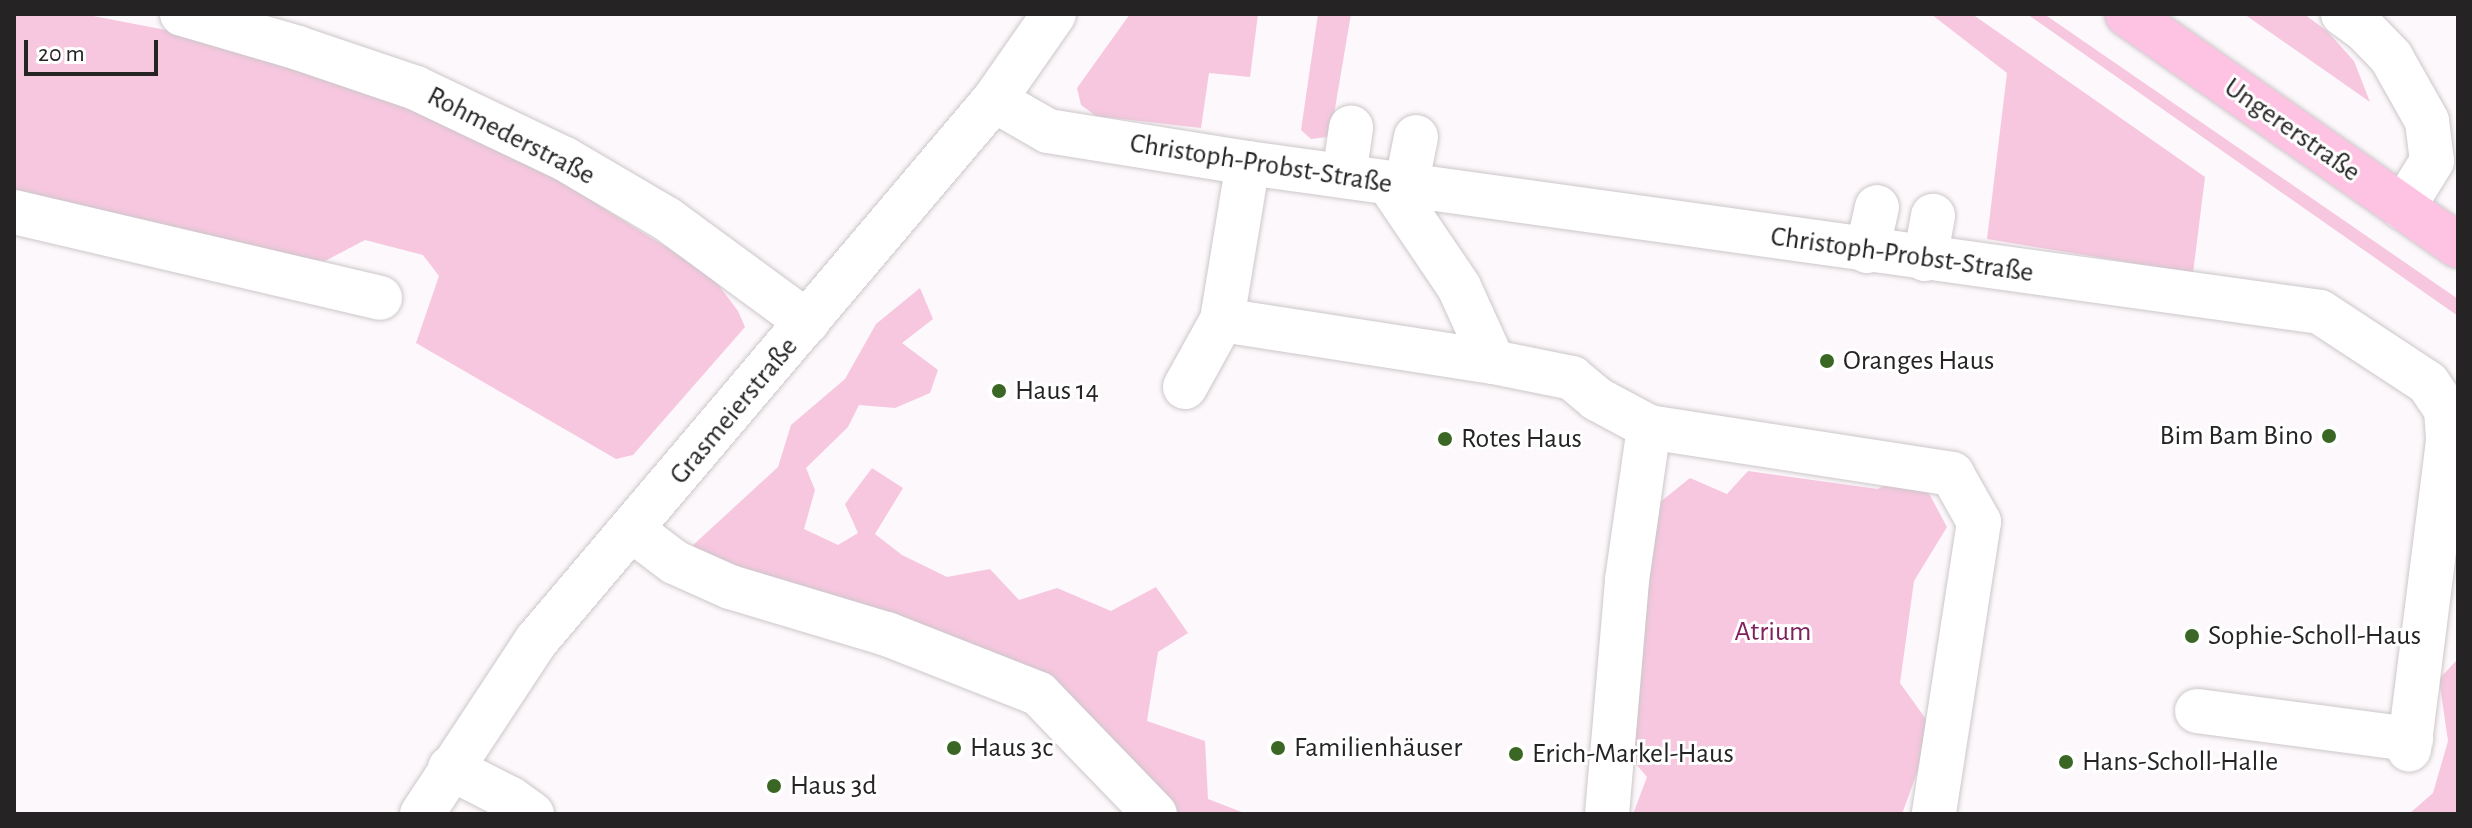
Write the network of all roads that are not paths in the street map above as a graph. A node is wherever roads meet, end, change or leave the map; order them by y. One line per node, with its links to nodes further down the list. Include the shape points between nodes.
1 (182, 14): 20 (street, Rohmederstraße, via 416,88 565,159 667,219)
2 (1054, 14): 5 (street, Grasmeierstraße)
3 (2127, 14): 12 (main road, Ungererstraße)
4 (2343, 14): 12 (street, via 2391,57 2427,121 2432,161)
5 (994, 100): 8 (street, Christoph-Probst-Straße, via 1048,131); 20 (street, Grasmeierstraße)
6 (1351, 128): 9 (street)
7 (1416, 137): 10 (street)
8 (1248, 163): 9 (street, Christoph-Probst-Straße); 19 (street)
9 (1344, 176): 10 (street, Christoph-Probst-Straße)
10 (1398, 186): 16 (street, Christoph-Probst-Straße); 21 (street, via 1459,287)
11 (1877, 207): 16 (street)
12 (2403, 208): 15 (main road, Ungererstraße)
13 (14, 212): 18 (street)
14 (1933, 216): 17 (street)
15 (2458, 246)
16 (1867, 251): 17 (street, Christoph-Probst-Straße)
17 (1925, 259): 25 (street, Christoph-Probst-Straße, via 2320,312 2428,383 2446,410 2448,441 2410,744)
18 (380, 298)
19 (1222, 320): 21 (street); 22 (street)
20 (807, 322): 24 (street, Grasmeierstraße)
21 (1493, 362): 23 (street, via 1572,378 1597,399)
22 (1185, 387)
23 (1649, 427): 30 (street, via 1627,580); 31 (street, via 1952,474 1979,522)
24 (632, 530): 26 (street, Grasmeierstraße, via 536,641); 29 (street, via 674,562 730,587 887,634 1039,694)
25 (2197, 711)
26 (450, 768): 27 (street, Grasmeierstraße); 28 (street)
27 (422, 814)
28 (532, 814)
29 (1155, 814)
30 (1607, 814)
31 (1934, 814)

